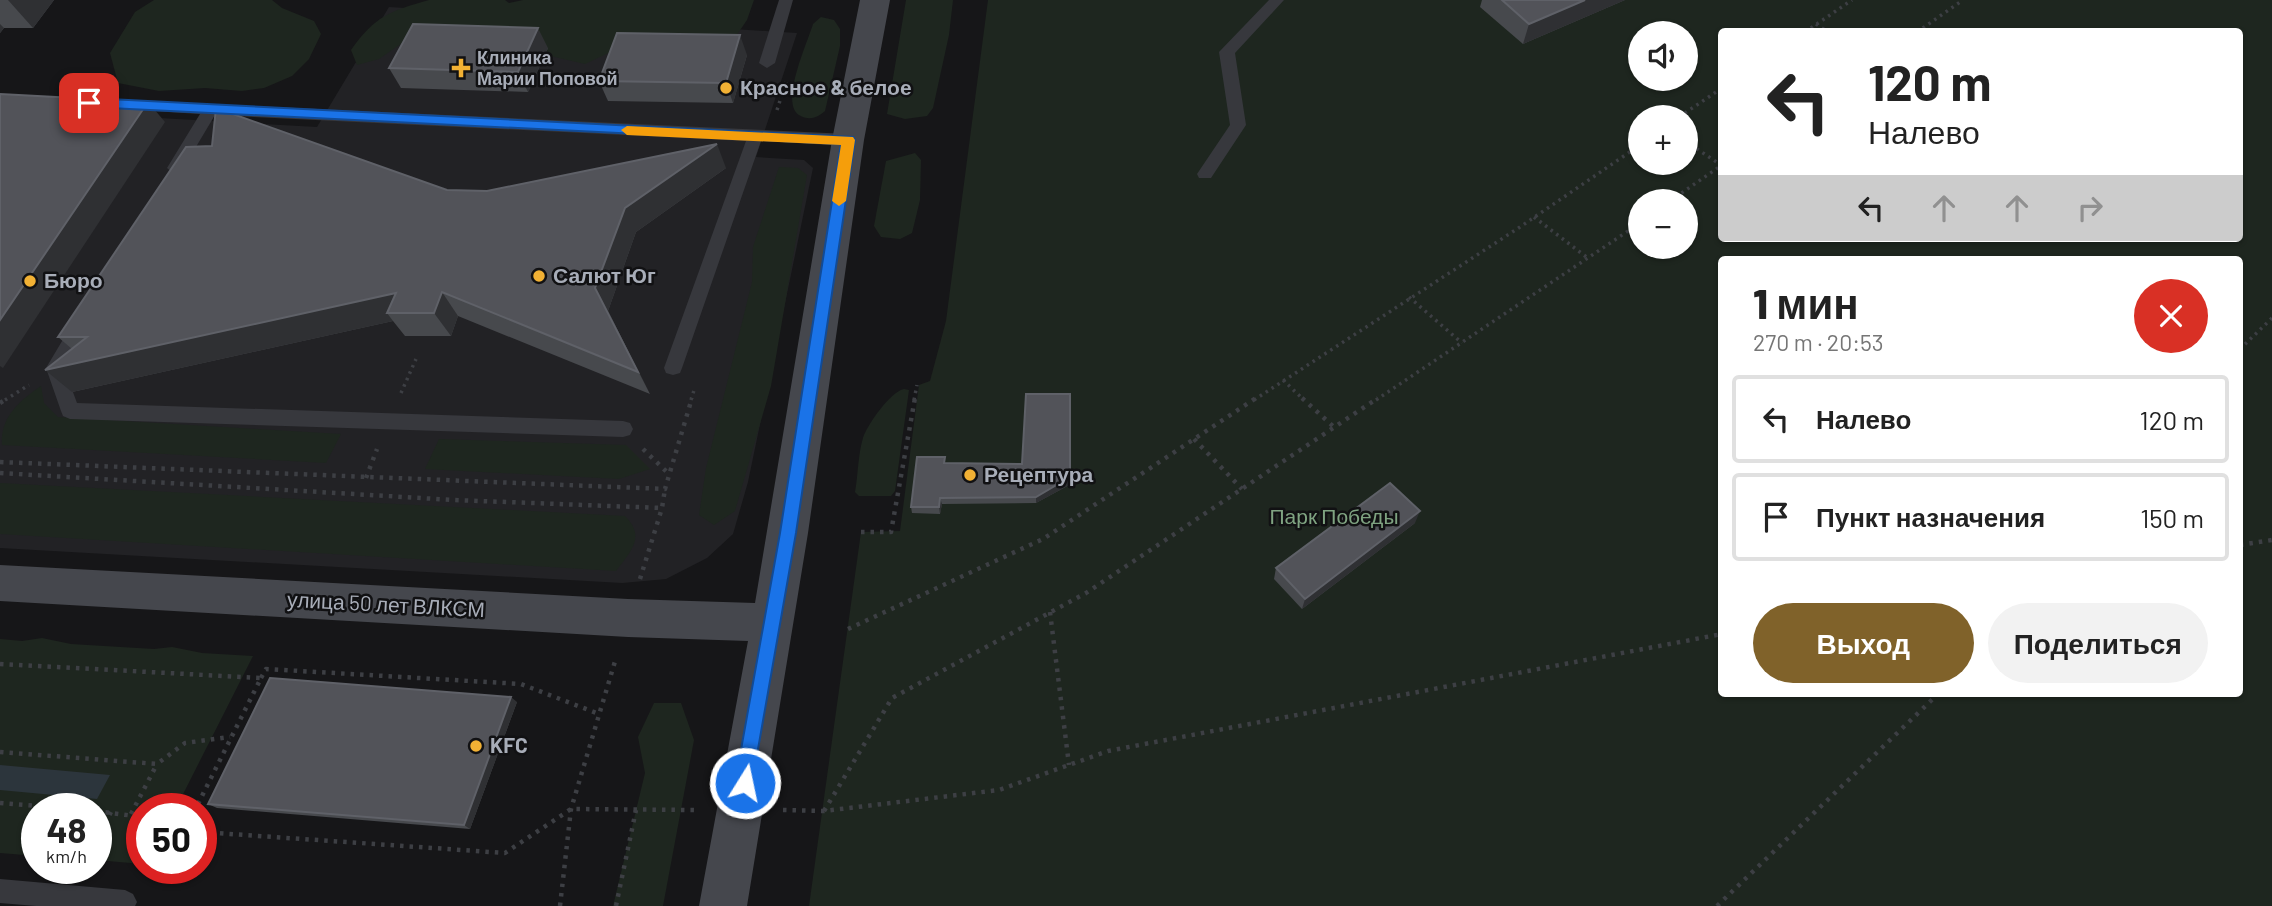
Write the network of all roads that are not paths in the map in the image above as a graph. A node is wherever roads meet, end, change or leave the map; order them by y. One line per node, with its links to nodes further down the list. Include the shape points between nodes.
1 (786, 0): 4 (lane)
2 (875, 0): 8 (main road)
3 (1277, 0): 9 (lane, via 1227,52 1238,125)
4 (768, 63)
5 (106, 104): 6 (lane)
6 (211, 109): 7 (lane); 10 (lane)
7 (762, 137): 8 (lane); 12 (lane)
8 (848, 140): 15 (main road)
9 (1205, 174)
10 (168, 180)
11 (90, 309): 13 (lane, via 55,368 70,411)
12 (673, 368)
13 (623, 429)
14 (0, 583): 15 (main road, улица 50 лет ВЛКСМ)
15 (773, 623): 18 (main road)
16 (0, 891): 17 (lane)
17 (125, 902)
18 (723, 906)

